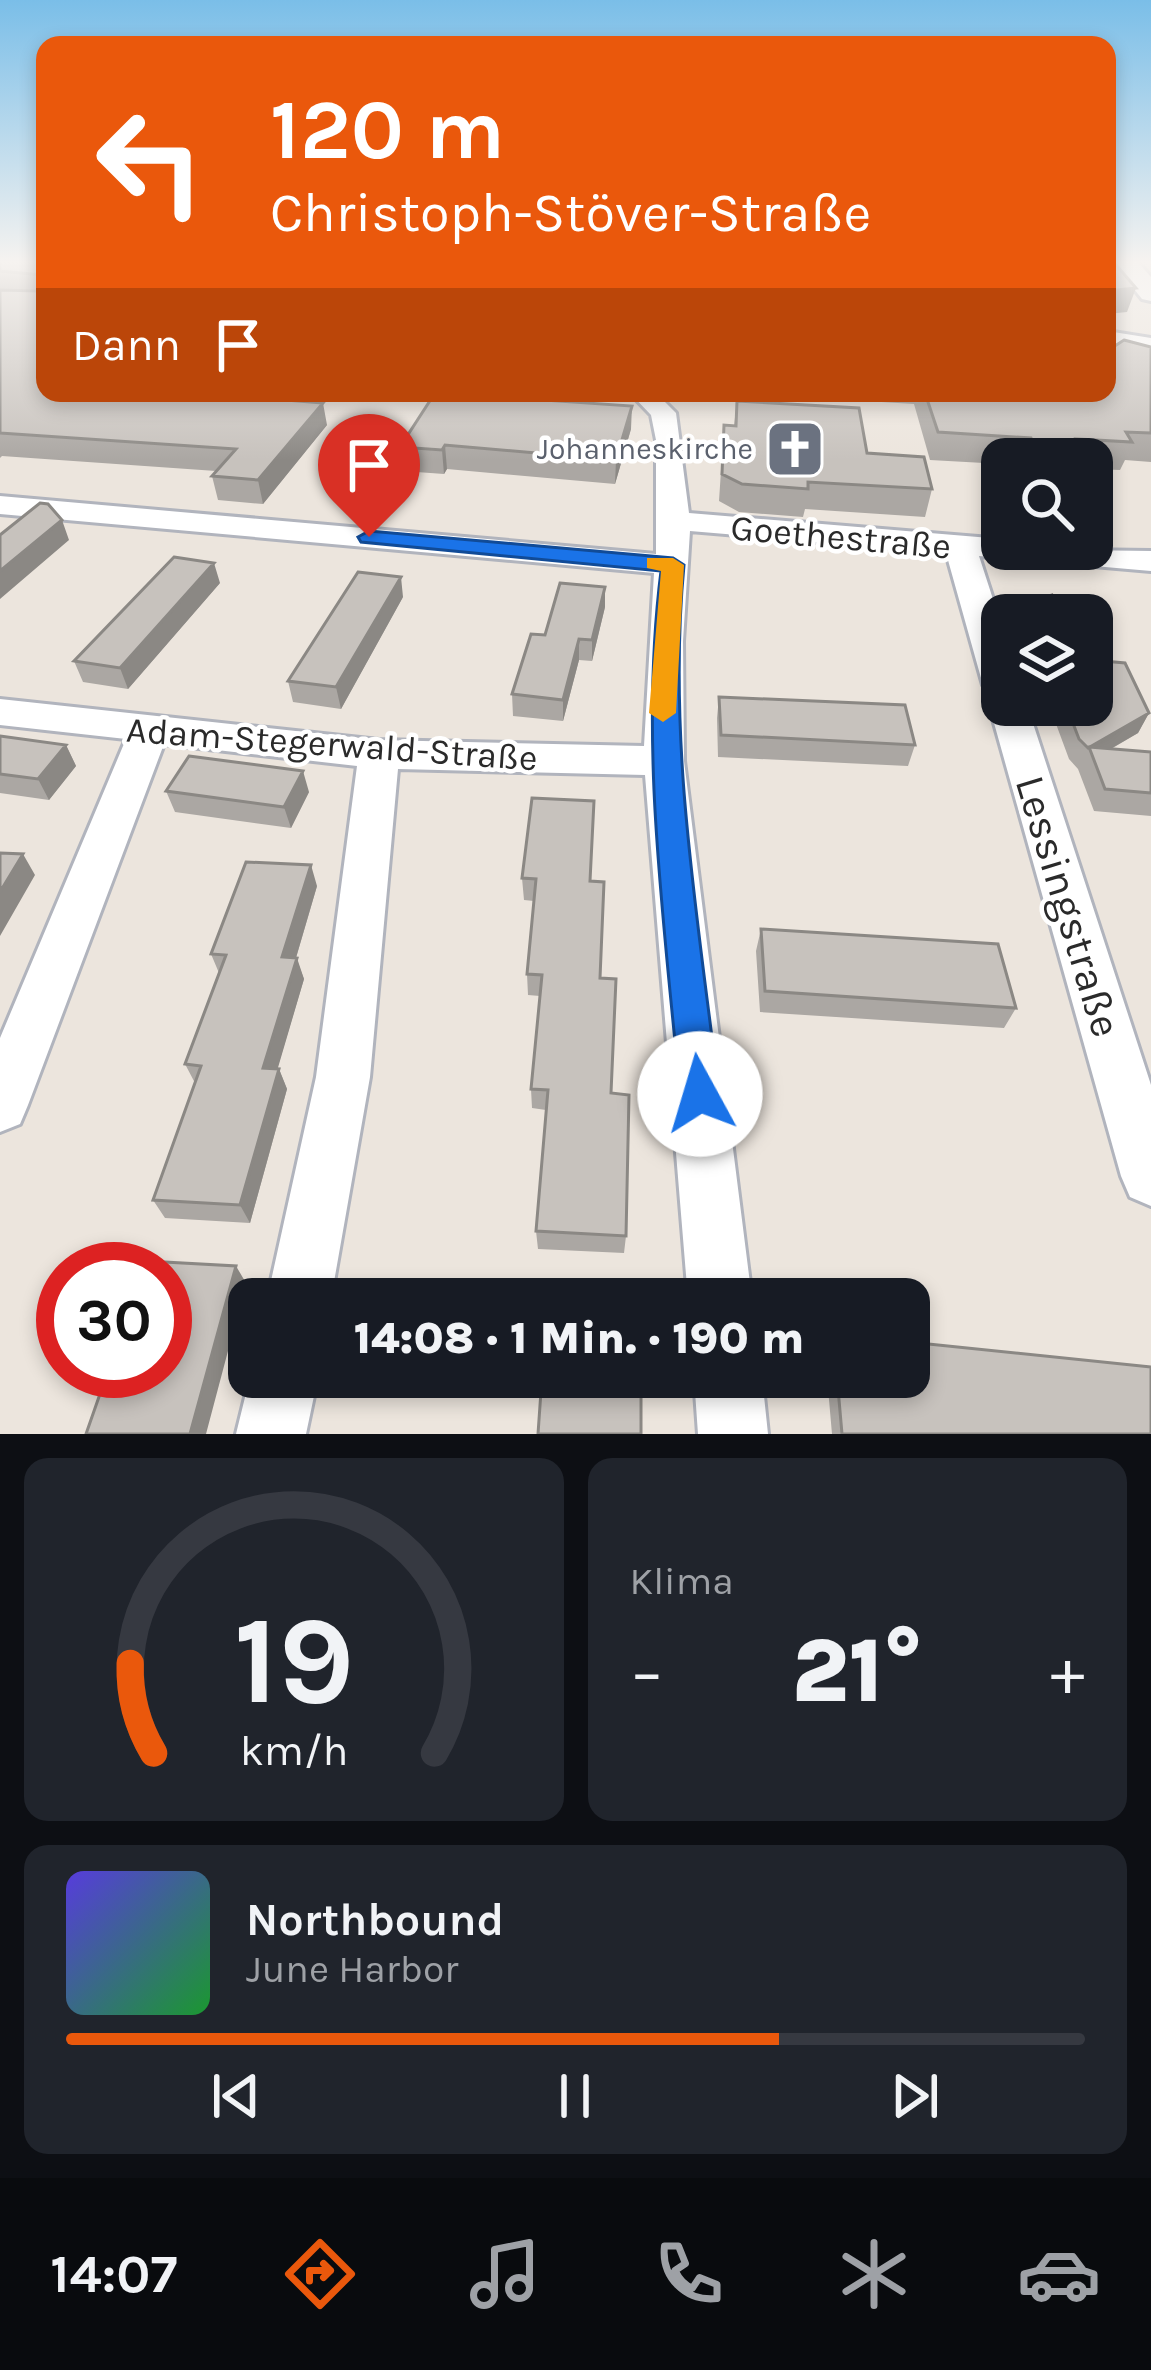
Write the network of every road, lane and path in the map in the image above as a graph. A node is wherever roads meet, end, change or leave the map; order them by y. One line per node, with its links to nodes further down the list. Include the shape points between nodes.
1 (1116, 346): 2 (main road)
2 (1151, 352)
3 (651, 402): 5 (street, via 663,413)
4 (0, 505): 5 (street, Goethestraße)
5 (674, 543): 6 (street, Goethestraße); 13 (street)
6 (960, 546): 7 (street, Goethestraße); 8 (street)
7 (1151, 561)
8 (981, 616)
9 (0, 712): 11 (street, Adam-Stegerwald-Straße)
10 (1014, 726): 15 (street, Lessingstraße)
11 (149, 732): 12 (street, Adam-Stegerwald-Straße); 14 (street)
12 (379, 754): 13 (street, Adam-Stegerwald-Straße); 16 (street, via 343,1077)
13 (664, 761): 17 (street)
14 (0, 1105)
15 (1151, 1176)
16 (303, 1278)
17 (718, 1278)
18 (279, 1398): 20 (street)
19 (730, 1398): 21 (street)
20 (271, 1434)
21 (734, 1434)

